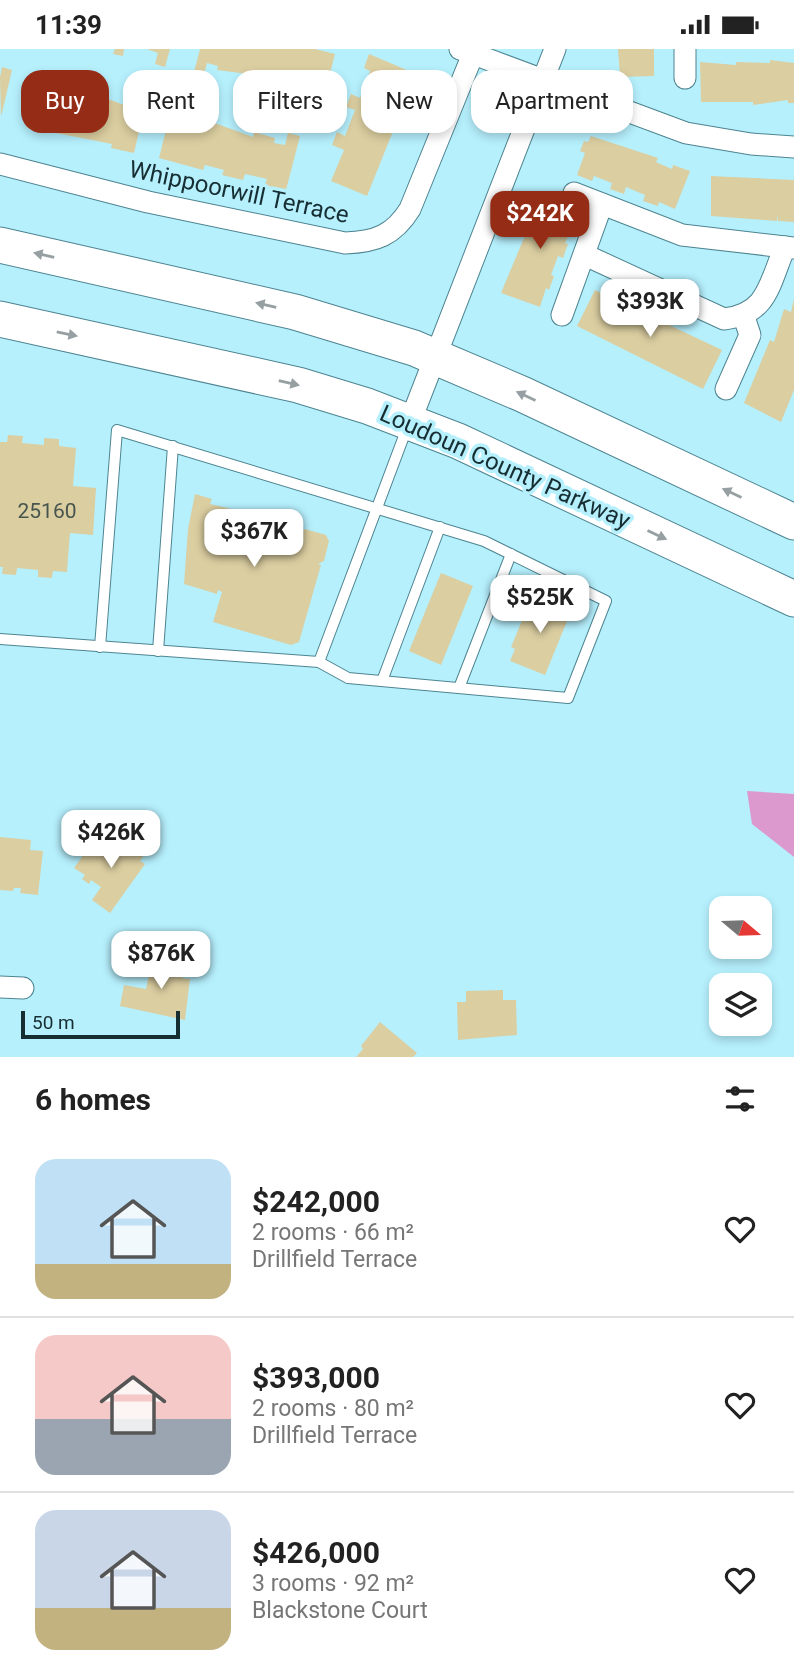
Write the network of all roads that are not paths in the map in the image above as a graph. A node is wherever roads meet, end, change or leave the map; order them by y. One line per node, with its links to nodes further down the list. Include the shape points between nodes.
1 (555, 49): 5 (street)
2 (685, 49): 6 (street)
3 (470, 51): 4 (street); 10 (street, Whippoorwill Terrace, via 410,209 396,229 367,242 345,243)
4 (518, 70)
5 (548, 70)
6 (684, 78)
7 (633, 113): 9 (street, via 686,133)
8 (524, 133): 19 (street)
9 (794, 147)
10 (0, 165)
11 (574, 193): 12 (street)
12 (602, 204): 14 (street, via 682,235); 15 (street)
13 (0, 245): 19 (main road, one-way to 13, via 295,312)
14 (789, 247): 17 (street, via 758,308)
15 (585, 255): 16 (street); 17 (street, via 724,319)
16 (562, 314)
17 (744, 317): 20 (street, via 750,335)
18 (0, 319): 21 (main road, Loudoun County Parkway, one-way to 21, via 311,388)
19 (436, 356): 21 (street); 24 (main road, one-way to 19)
20 (726, 390)
21 (410, 422): 23 (lane); 27 (main road, Loudoun County Parkway, one-way to 27)
22 (173, 446): 23 (lane); 29 (lane, via 117,430); 30 (lane)
23 (378, 507): 25 (lane); 31 (lane)
24 (794, 522)
25 (440, 527): 26 (lane); 32 (lane)
26 (511, 554): 33 (lane); 33 (lane, via 606,601 568,698)
27 (794, 599)
28 (0, 639): 29 (lane)
29 (100, 647): 30 (lane)
30 (158, 651): 31 (lane)
31 (319, 662): 32 (lane, via 348,678)
32 (382, 681): 33 (lane)
33 (459, 688)
34 (0, 987): 35 (street)
35 (23, 988)

